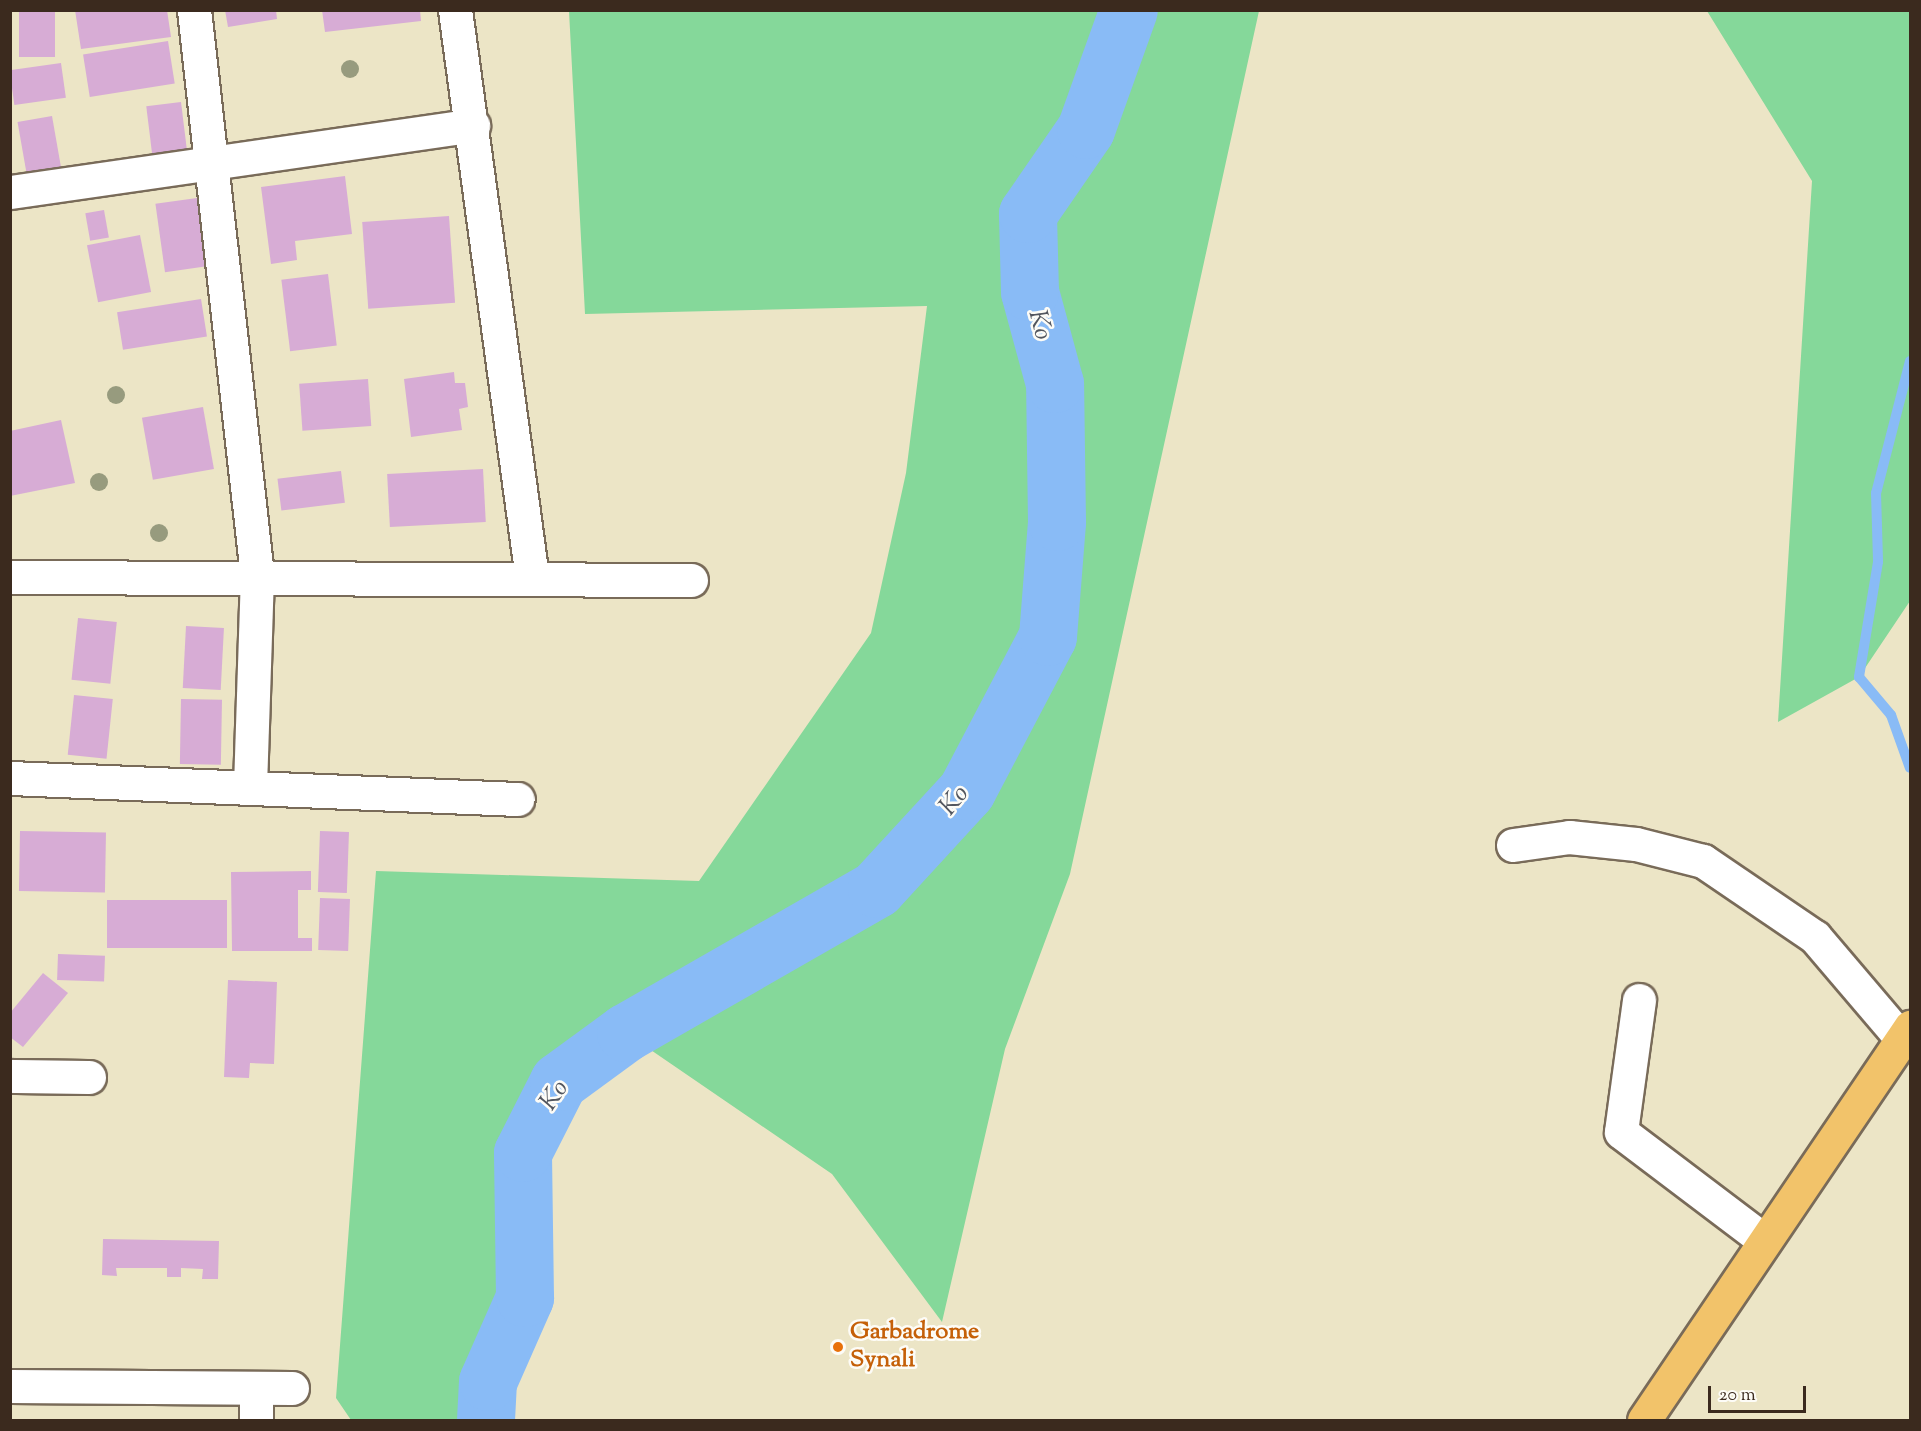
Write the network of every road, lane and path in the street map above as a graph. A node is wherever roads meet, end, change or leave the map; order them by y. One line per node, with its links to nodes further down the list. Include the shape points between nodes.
1 (194, 10): 4 (street)
2 (455, 10): 3 (street)
3 (473, 125): 4 (street); 8 (street)
4 (212, 163): 5 (street); 6 (street)
5 (10, 192)
6 (257, 575): 7 (street); 8 (street); 11 (street)
7 (10, 577)
8 (532, 578): 9 (street)
9 (691, 580)
10 (10, 778): 11 (street)
11 (250, 788): 12 (street)
12 (518, 799)
13 (1513, 845): 15 (street, via 1569,837 1703,861 1815,937)
14 (1639, 1000): 18 (street, via 1621,1132)
15 (1906, 1032): 18 (main road)
16 (10, 1076): 17 (street)
17 (89, 1077)
18 (1764, 1240): 23 (main road)
19 (10, 1386): 20 (street)
20 (256, 1388): 21 (street); 22 (street)
21 (292, 1388)
22 (256, 1420)
23 (1644, 1420)

